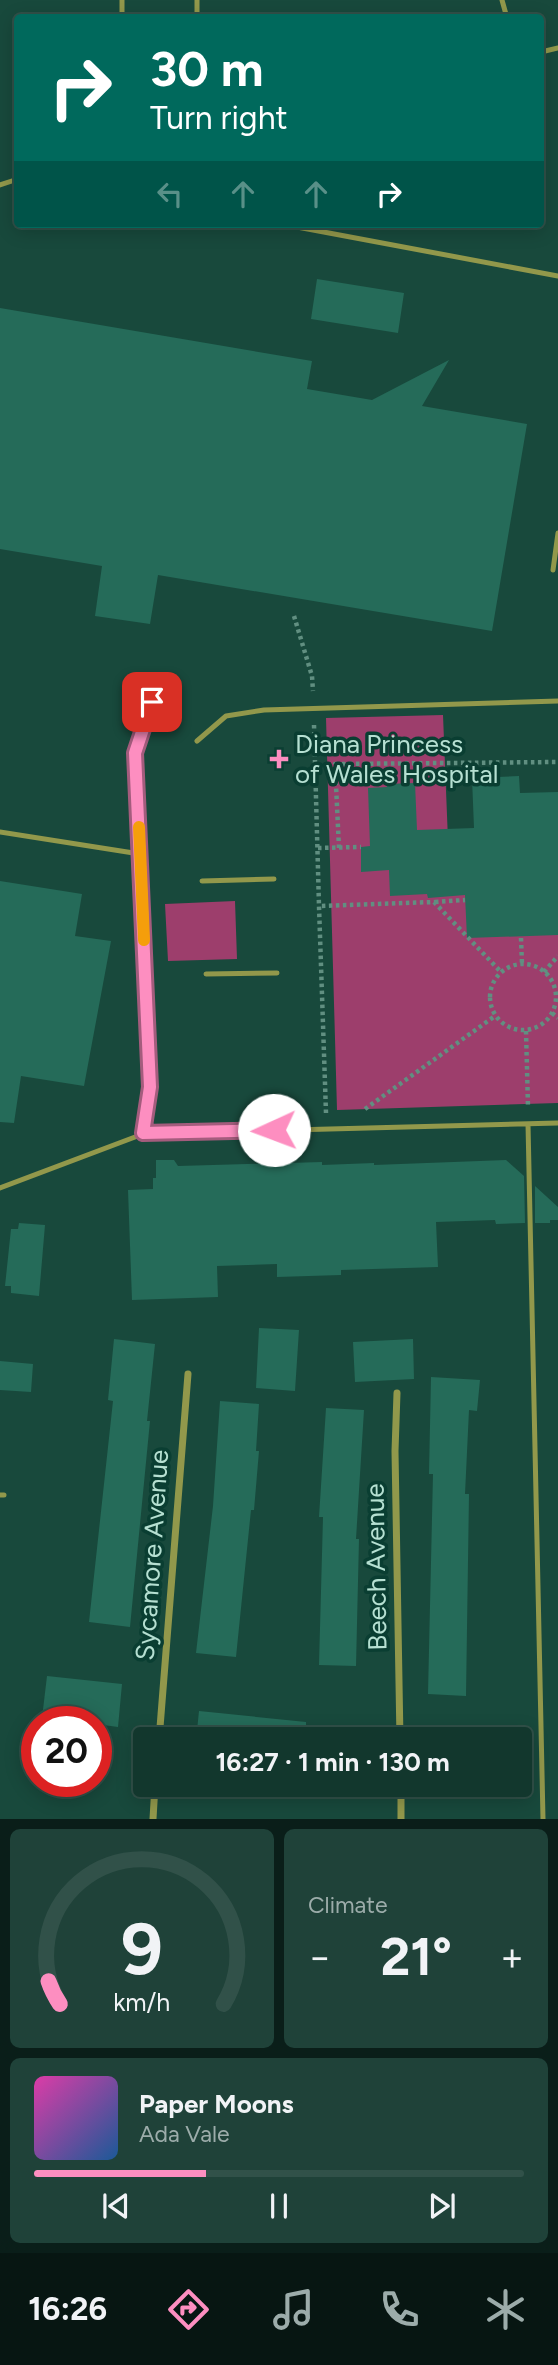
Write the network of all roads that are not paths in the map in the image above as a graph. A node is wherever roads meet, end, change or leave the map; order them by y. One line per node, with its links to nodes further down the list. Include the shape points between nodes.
1 (302, 228): 2 (lane)
2 (558, 276)
3 (558, 533): 4 (lane)
4 (557, 540): 5 (lane)
5 (553, 570)
6 (558, 701): 8 (lane, via 264,710 226,716)
7 (152, 702): 10 (lane, via 135,753)
8 (197, 741)
9 (0, 832): 10 (lane)
10 (140, 855): 17 (lane, via 150,1087)
11 (274, 879): 12 (lane)
12 (202, 881)
13 (277, 973): 14 (lane)
14 (206, 974)
15 (558, 1123): 16 (lane)
16 (528, 1124): 17 (lane); 27 (lane)
17 (143, 1133): 18 (lane)
18 (0, 1188)
19 (188, 1374): 21 (street, Sycamore Avenue)
20 (397, 1393): 22 (street, Beech Avenue)
21 (160, 1727)
22 (400, 1727)
23 (154, 1797): 25 (street)
24 (401, 1797): 26 (street)
25 (153, 1819)
26 (401, 1819)
27 (543, 1819)

